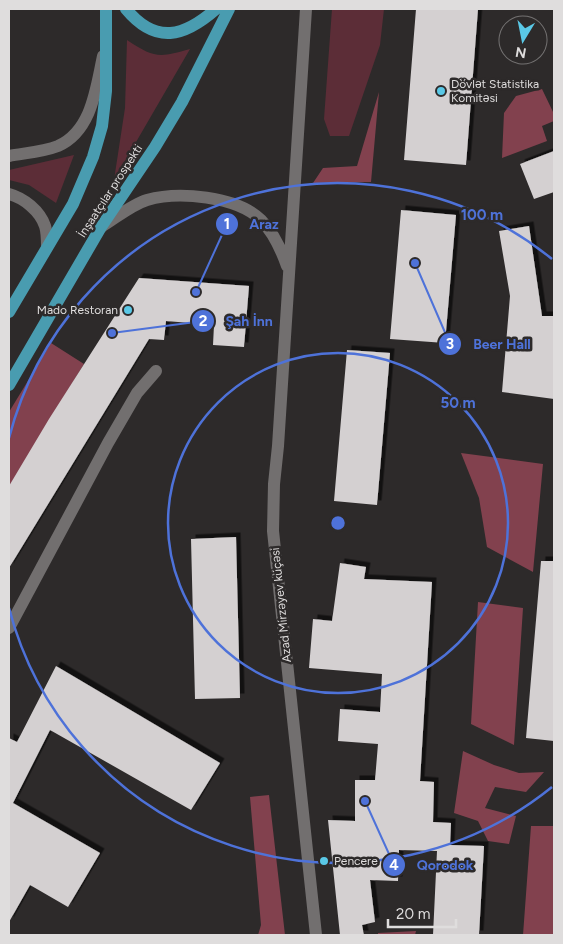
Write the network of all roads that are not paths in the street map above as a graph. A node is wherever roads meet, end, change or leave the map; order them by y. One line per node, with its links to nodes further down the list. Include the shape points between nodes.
1 (106, 9): 6 (main road)
2 (126, 9): 3 (main road, via 146,27 170,33 199,23)
3 (216, 9)
4 (229, 9): 9 (main road, İnşaatçılar prospekti, via 182,102)
5 (306, 9): 11 (street, Azad Mirzəyev küçəsi)
6 (106, 46): 7 (street, via 82,128 58,146); 10 (main road, via 102,126 93,157)
7 (9, 156)
8 (9, 194): 10 (street, via 31,206 41,218 46,227)
9 (101, 227): 11 (street, via 146,200 168,196 220,200 240,206 259,218 273,234); 14 (main road, İnşaatçılar prospekti)
10 (48, 247): 12 (main road)
11 (289, 273): 16 (street, Azad Mirzəyev küçəsi, via 273,531)
12 (9, 312)
13 (156, 370): 15 (street, via 137,393 108,443)
14 (9, 385)
15 (9, 628)
16 (316, 935)

